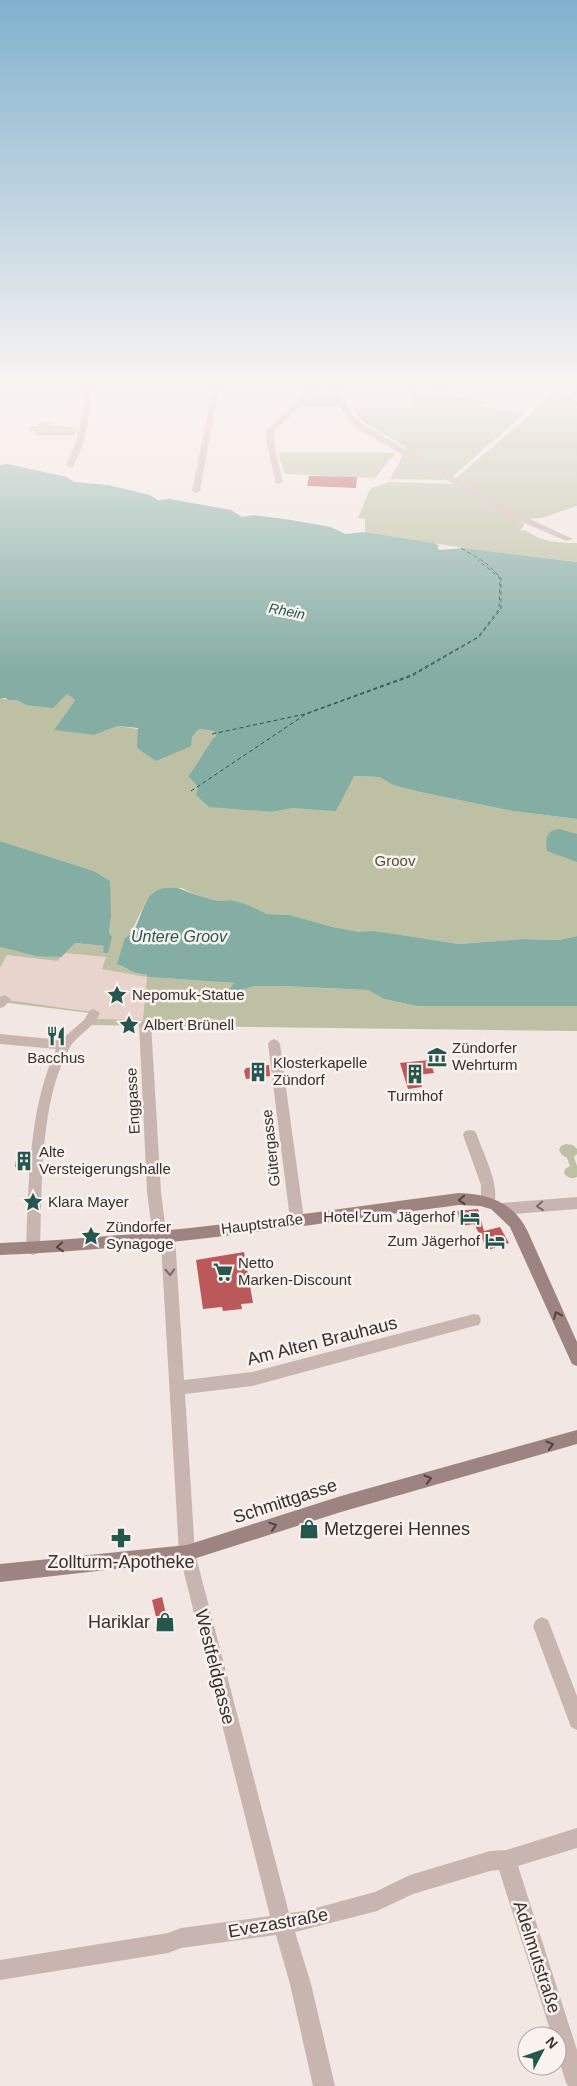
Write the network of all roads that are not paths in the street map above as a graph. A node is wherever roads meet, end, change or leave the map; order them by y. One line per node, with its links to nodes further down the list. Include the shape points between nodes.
1 (198, 479): 3 (street)
2 (453, 479): 4 (street, via 512,514)
3 (196, 491)
4 (569, 539)
5 (94, 1013): 9 (street, via 87,1026)
6 (145, 1023): 15 (street, Enggasse, via 154,1192)
7 (0, 1039): 9 (street)
8 (274, 1044): 14 (street, Gütergasse)
9 (64, 1045): 17 (street, via 50,1080 42,1118)
10 (470, 1134): 11 (street, via 488,1185)
11 (488, 1202): 13 (main road, Hauptstraße); 14 (main road, Hauptstraße, one-way to 14, via 459,1199)
12 (577, 1203): 13 (street, one-way to 13)
13 (502, 1209): 19 (main road, Hauptstraße, one-way to 13, via 521,1232)
14 (297, 1219): 15 (main road, Hauptstraße)
15 (164, 1238): 17 (main road, Hauptstraße, one-way to 17); 20 (street, Westfeldgasse, one-way to 20)
16 (0, 1249): 17 (main road, Hauptstraße)
17 (33, 1249)
18 (474, 1320): 20 (street, Am Alten Brauhaus, via 252,1379)
19 (577, 1359)
20 (177, 1388): 22 (street, Westfeldgasse)
21 (577, 1436): 22 (main road, Schmittgasse, one-way to 21, via 341,1504)
22 (187, 1553): 23 (main road, Schmittgasse); 28 (street, Westfeldgasse)
23 (0, 1574)
24 (542, 1626): 25 (street)
25 (577, 1721)
26 (577, 1838): 27 (street, Evezastraße)
27 (506, 1860): 28 (street, Evezastraße, via 490,1861 410,1885 368,1904 305,1922); 30 (street, Adelmutstraße)
28 (282, 1924): 29 (street, Evezastraße); 31 (street, Westfeldgasse, via 303,1992)
29 (0, 1970)
30 (577, 2082)
31 (324, 2086)

